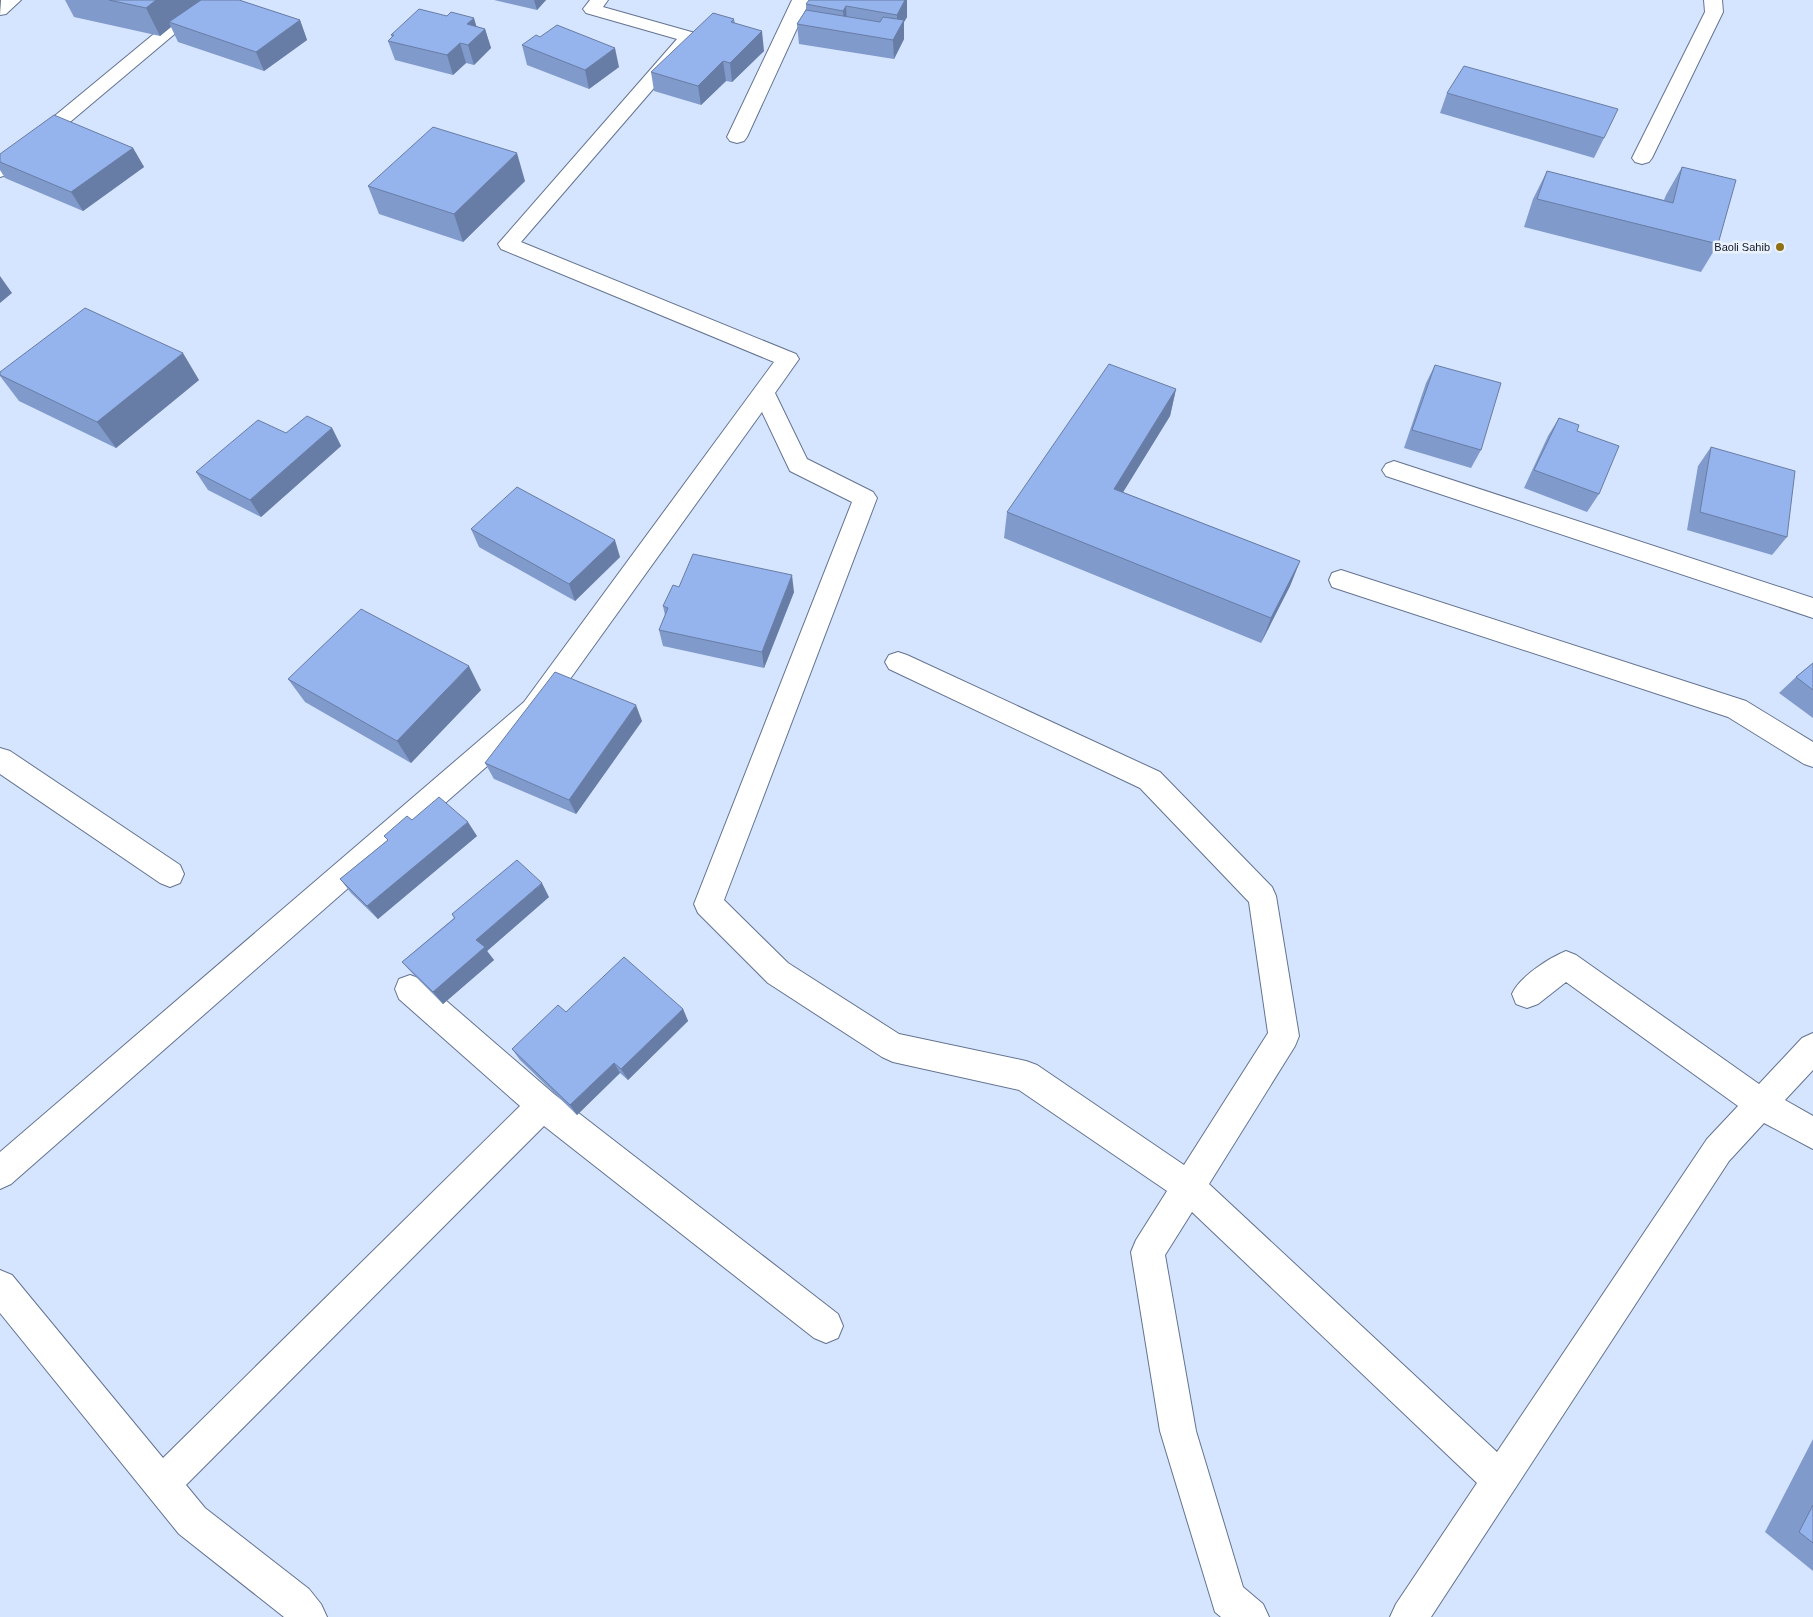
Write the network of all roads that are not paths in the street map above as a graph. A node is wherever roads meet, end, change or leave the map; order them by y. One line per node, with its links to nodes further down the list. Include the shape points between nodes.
1 (12, 0): 6 (street)
2 (206, 0): 9 (street)
3 (599, 0): 10 (street, via 592,9 689,37 508,244 788,359)
4 (801, 0): 7 (street)
5 (1713, 0): 8 (street, via 1714,12)
6 (0, 10)
7 (737, 137)
8 (1642, 158)
9 (0, 171)
10 (764, 392): 24 (street, via 533,710); 25 (street, via 798,465 865,498 708,904 778,973 893,1048 1026,1076)
11 (1394, 470): 13 (street)
12 (1341, 580): 15 (street, via 1737,709)
13 (1813, 608)
14 (898, 662): 25 (street, via 1150,780 1262,896 1284,1036)
15 (1813, 756)
16 (0, 759): 17 (street)
17 (170, 874)
18 (410, 989): 22 (street)
19 (1527, 994): 21 (street, via 1566,965)
20 (1813, 1048): 21 (street)
21 (1761, 1104): 23 (street); 28 (street, via 1718,1150)
22 (543, 1105): 27 (street); 29 (street)
23 (1813, 1133)
24 (0, 1173)
25 (1189, 1187): 28 (street); 31 (street, via 1148,1252 1178,1431 1228,1599)
26 (0, 1287): 29 (street)
27 (826, 1326)
28 (1500, 1480): 32 (street)
29 (162, 1484): 30 (street, via 192,1521 296,1602)
30 (308, 1617)
31 (1250, 1617)
32 (1410, 1617)

